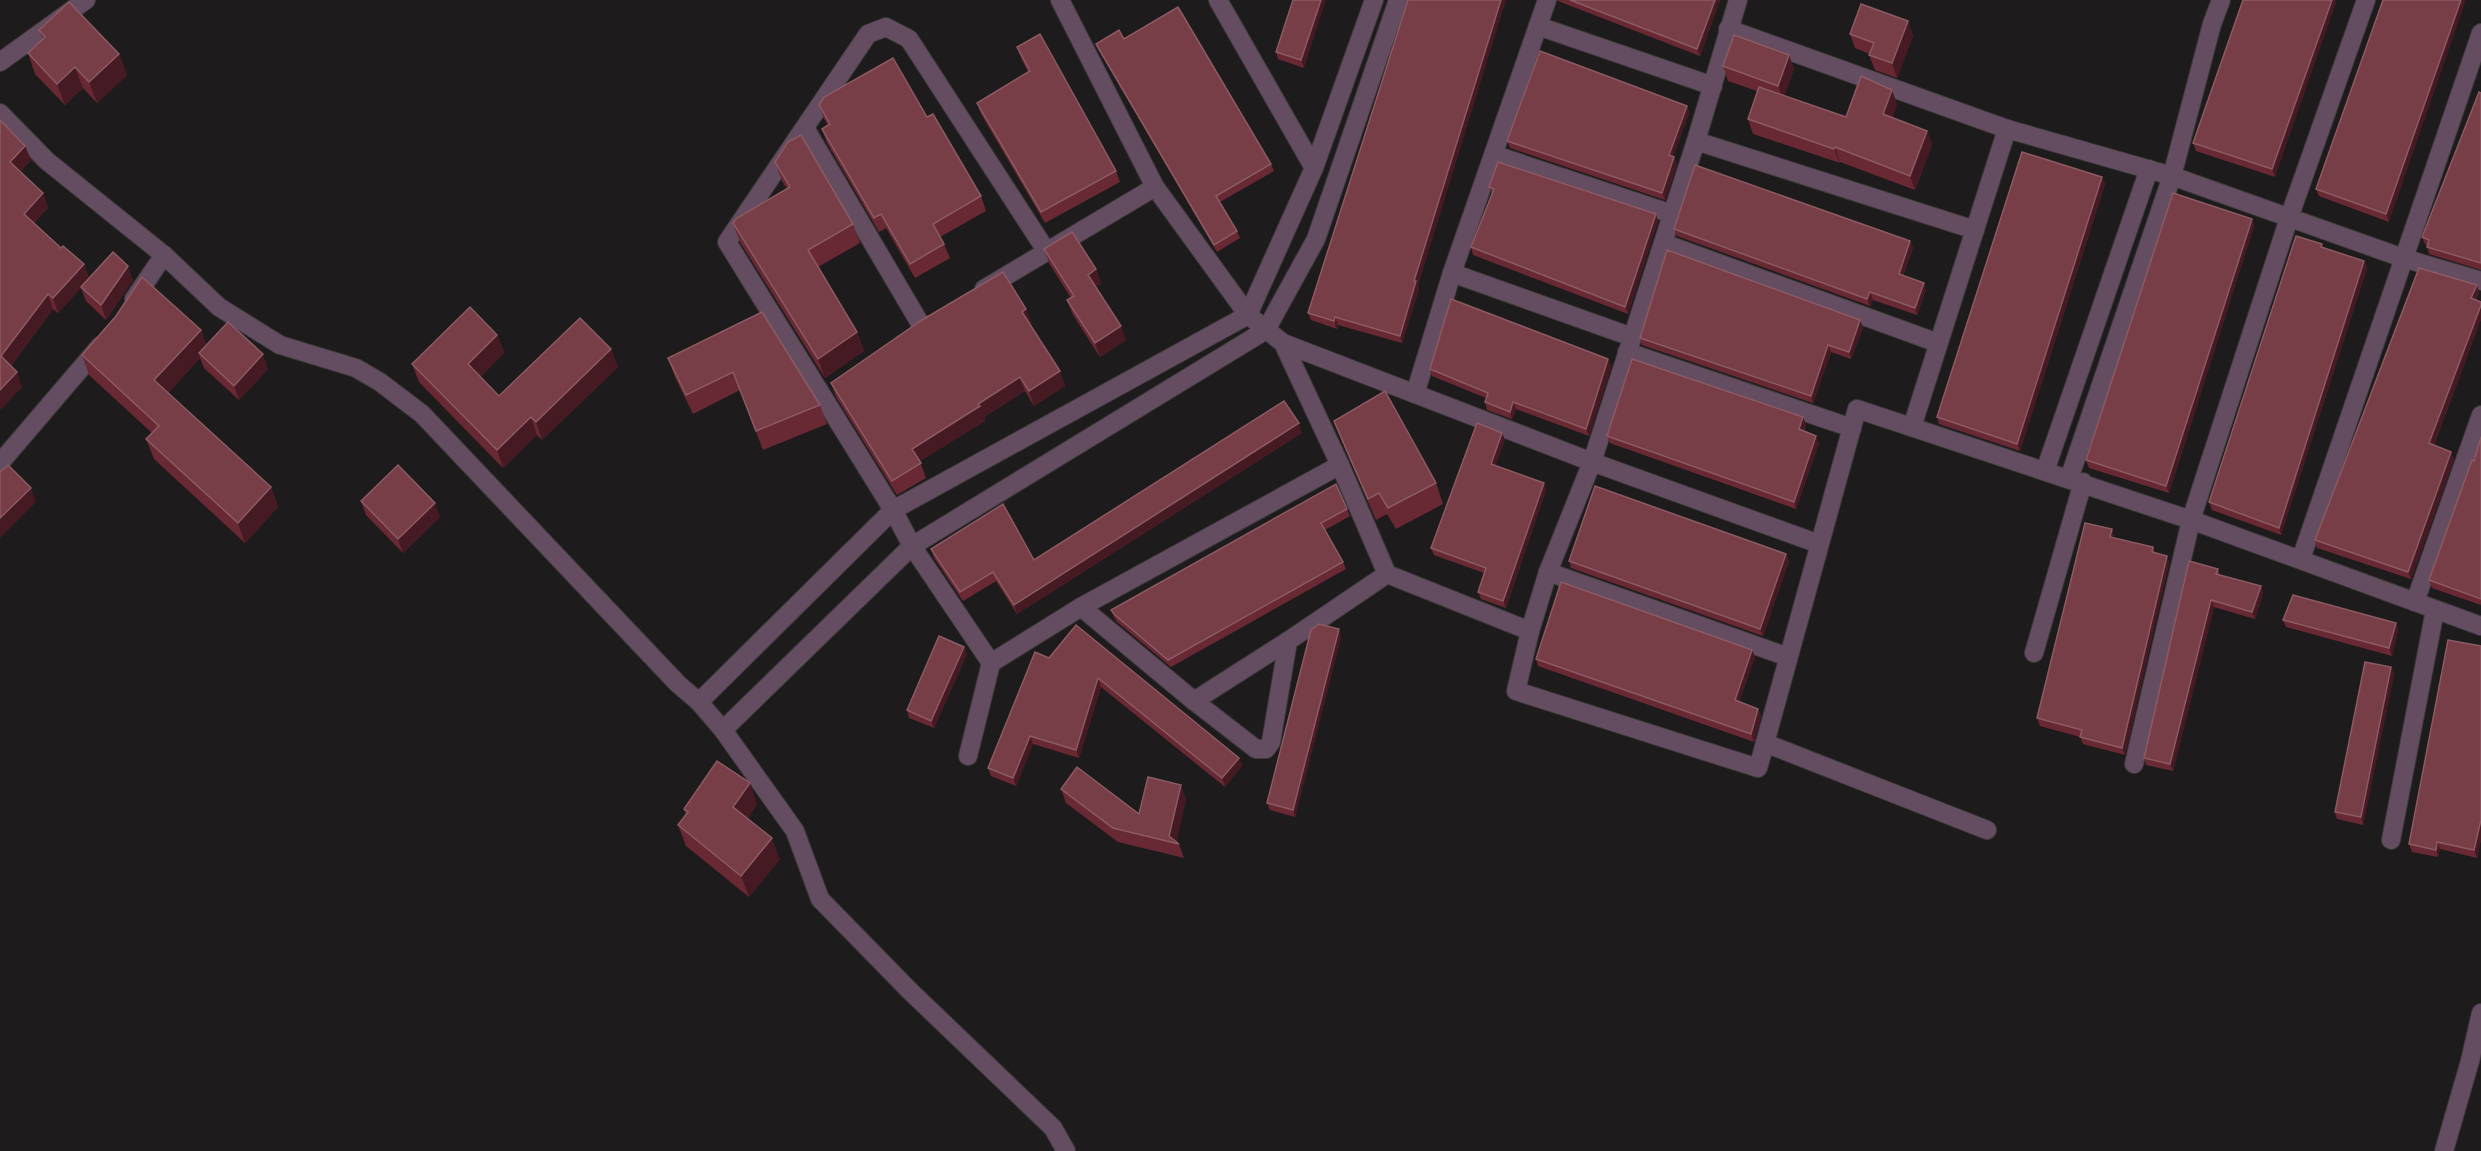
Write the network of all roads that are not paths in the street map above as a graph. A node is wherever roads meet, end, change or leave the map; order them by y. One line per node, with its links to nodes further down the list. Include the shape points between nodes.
1 (86, 0): 13 (street)
2 (1060, 0): 24 (street)
3 (1218, 0): 21 (street)
4 (1374, 0): 21 (street)
5 (1398, 0): 40 (street, via 1316,239)
6 (1547, 0): 10 (street)
7 (1738, 0): 11 (street)
8 (2221, 0): 23 (street)
9 (2366, 0): 26 (street)
10 (1538, 26): 15 (street); 20 (street)
11 (1728, 29): 15 (street); 18 (street)
12 (2481, 33): 14 (street)
13 (0, 62)
14 (2474, 73): 31 (street)
15 (1713, 87): 19 (street)
16 (0, 113): 30 (street, via 47,161)
17 (805, 128): 29 (street, via 868,34 886,27 909,39); 38 (street); 47 (street, via 727,242)
18 (2007, 129): 22 (street); 27 (street)
19 (1696, 141): 25 (street); 27 (street)
20 (1495, 155): 25 (street); 32 (street)
21 (1314, 168): 37 (street)
22 (2149, 170): 23 (street); 55 (street)
23 (2172, 176): 26 (street); 56 (street)
24 (1155, 187): 29 (street); 37 (street)
25 (1672, 214): 28 (street)
26 (2289, 218): 31 (street); 58 (street)
27 (1974, 230): 43 (street)
28 (1663, 243): 43 (street); 44 (street)
29 (1047, 252): 34 (street)
30 (164, 255): 35 (street); 74 (street, via 219,307 280,345 356,368 422,414)
31 (2403, 258): 33 (street); 61 (street)
32 (1452, 273): 44 (street); 46 (street)
33 (2481, 281)
34 (970, 297)
35 (127, 310)
36 (940, 314): 38 (street)
37 (1248, 315): 40 (street); 57 (street)
38 (921, 325): 41 (street)
39 (114, 328): 53 (street)
40 (1266, 330): 42 (street); 60 (street)
41 (903, 338)
42 (1283, 343): 46 (street); 54 (street)
43 (1938, 343): 49 (street)
44 (1630, 345): 50 (street); 52 (street)
45 (838, 382): 47 (street)
46 (1415, 394): 52 (street)
47 (820, 395): 57 (street)
48 (2481, 415): 51 (street)
49 (1912, 427): 50 (street, via 1857,409); 55 (street)
50 (1852, 428): 59 (street)
51 (2475, 451): 64 (street)
52 (1592, 462): 59 (street); 62 (street)
53 (0, 463)
54 (1340, 465): 63 (street); 65 (street)
55 (2045, 471): 56 (street)
56 (2076, 481): 58 (street); 70 (street)
57 (893, 510): 60 (street); 74 (street)
58 (2191, 520): 61 (street); 78 (street)
59 (1819, 544): 71 (street)
60 (912, 546): 72 (street); 75 (street)
61 (2301, 559): 64 (street)
62 (1548, 572): 68 (street); 71 (street)
63 (1386, 574): 68 (street); 69 (street)
64 (2415, 602): 66 (street)
65 (1082, 607): 72 (street); 73 (street)
66 (2435, 610): 67 (street); 80 (street)
67 (2481, 626)
68 (1530, 631): 76 (street, via 1516,691 1758,768)
69 (1288, 641): 73 (street); 73 (street, via 1271,742 1266,749 1256,749)
70 (2034, 653)
71 (1788, 657): 76 (street)
72 (991, 663): 77 (street)
73 (1194, 701)
74 (699, 702): 75 (street)
75 (723, 730): 83 (street, via 795,831 820,899 1053,1128)
76 (1765, 743): 79 (street)
77 (968, 756)
78 (2134, 764)
79 (1988, 830)
80 (2391, 840)
81 (2481, 1012): 82 (street)
82 (2476, 1062): 84 (street)
83 (1066, 1151)
84 (2444, 1151)

